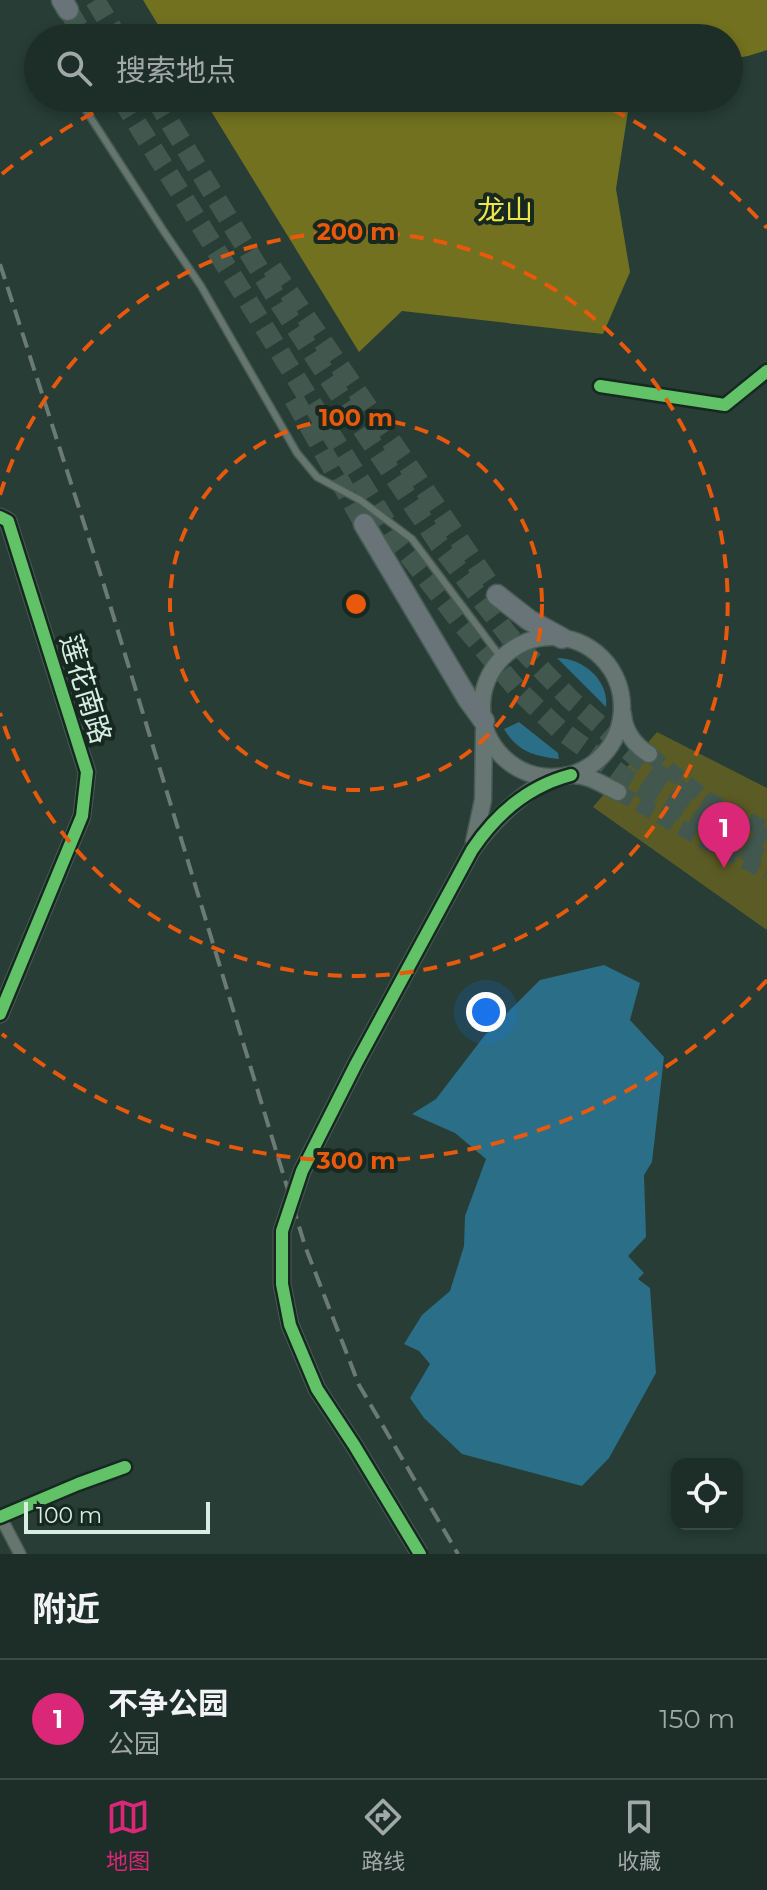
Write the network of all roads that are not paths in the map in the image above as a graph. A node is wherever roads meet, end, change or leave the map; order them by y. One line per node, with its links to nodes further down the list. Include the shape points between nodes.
1 (87, 112): 8 (lane, via 201,286 297,453 317,477 360,500 412,539)
2 (767, 371): 3 (street, via 725,405)
3 (600, 386)
4 (0, 517): 15 (street, 莲花南路, via 8,521 87,772 82,816)
5 (364, 524): 10 (highway)
6 (497, 595): 7 (highway)
7 (562, 638): 8 (street, via 527,642); 9 (street, via 603,658 621,691)
8 (502, 659): 10 (street, via 487,681)
9 (623, 712): 11 (street, via 635,743); 12 (street, via 605,753)
10 (484, 721): 12 (street, via 493,744 509,762 543,777); 14 (street, via 483,800)
11 (649, 754)
12 (571, 775): 13 (street); 14 (street, via 551,780 507,809)
13 (618, 792)
14 (472, 850): 19 (street, bridge, via 302,1171 282,1231 282,1284 290,1325 317,1389)
15 (0, 1014)
16 (125, 1467): 17 (street)
17 (0, 1517): 18 (street)
18 (20, 1554)
19 (420, 1554)

